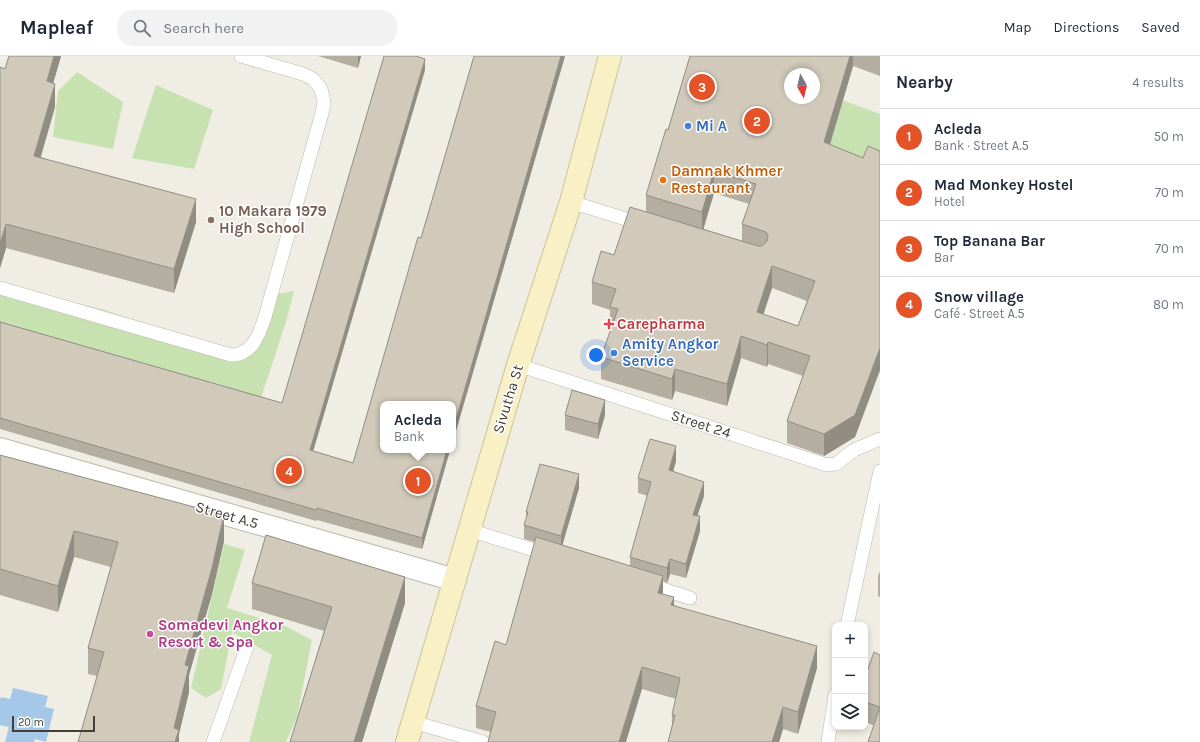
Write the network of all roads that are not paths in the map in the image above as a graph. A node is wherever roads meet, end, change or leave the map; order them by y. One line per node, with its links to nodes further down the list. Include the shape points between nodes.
1 (241, 56): 5 (lane, via 313,79 321,89 324,102 265,317 255,343 249,349 231,355)
2 (610, 56): 3 (main road, Sivutha St)
3 (571, 202): 4 (lane); 6 (main road, Sivutha St)
4 (654, 228)
5 (0, 288)
6 (518, 365): 7 (lane, Street 24, via 827,465 836,464 854,450); 10 (main road, Sivutha St)
7 (878, 439)
8 (0, 449): 12 (street, Street A.5)
9 (880, 471): 15 (lane)
10 (469, 530): 11 (lane); 12 (main road, Sivutha St)
11 (564, 559)
12 (454, 580): 18 (main road, Sivutha St)
13 (638, 582): 14 (lane)
14 (690, 598)
15 (848, 622)
16 (247, 647): 19 (lane)
17 (832, 715): 21 (lane)
18 (410, 732): 20 (lane)
19 (213, 742)
20 (483, 742)
21 (828, 742)

